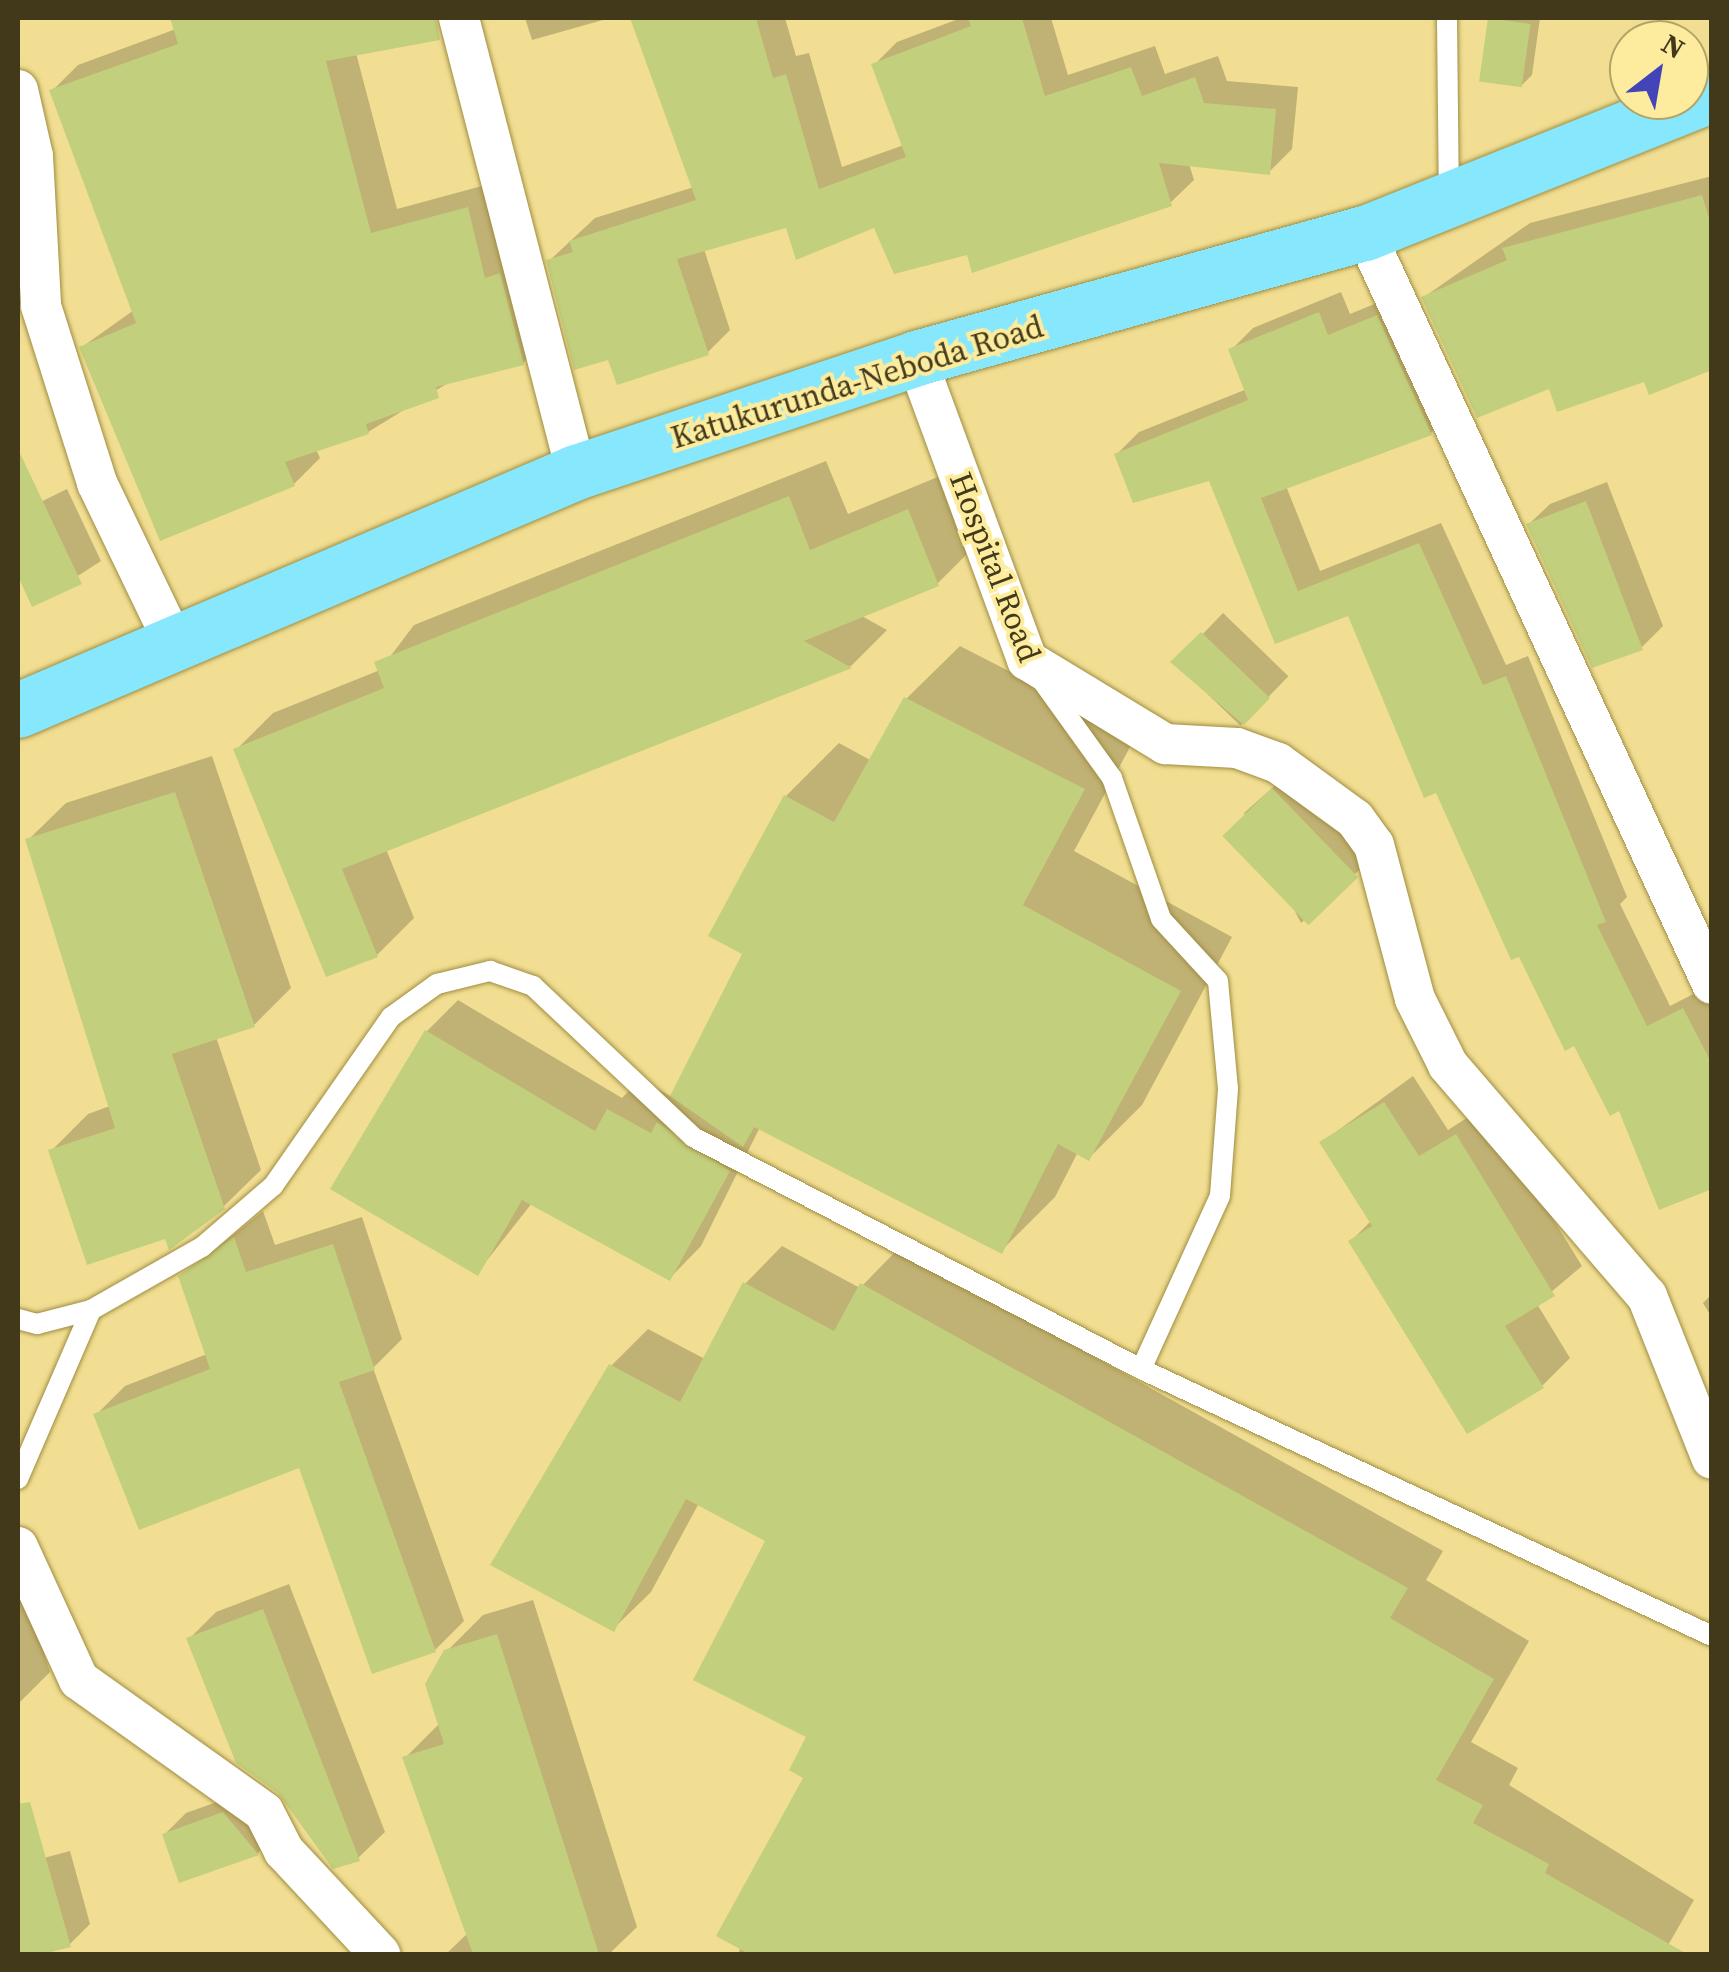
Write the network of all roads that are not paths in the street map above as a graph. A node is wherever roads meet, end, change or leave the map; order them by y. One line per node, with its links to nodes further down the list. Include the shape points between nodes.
1 (459, 18): 8 (street)
2 (1447, 18): 5 (lane)
3 (18, 90): 9 (street, via 34,156 40,306 97,483)
4 (1712, 94): 5 (main road, Katukurunda-Neboda Road)
5 (1449, 200): 6 (main road, Katukurunda-Neboda Road)
6 (1366, 233): 7 (main road, Katukurunda-Neboda Road); 12 (street)
7 (916, 358): 8 (main road, Katukurunda-Neboda Road); 10 (street, Hospital Road)
8 (576, 472): 9 (main road, Katukurunda-Neboda Road)
9 (172, 639): 11 (main road, Katukurunda-Neboda Road)
10 (1027, 660): 15 (lane, Hospital Road, via 1112,778 1162,920 1218,980 1228,1089 1220,1196); 16 (street, via 1165,744 1237,748 1278,763 1355,819 1374,845 1415,999 1448,1065 1647,1296)
11 (18, 710)
12 (1712, 984)
13 (90, 1310): 14 (lane, via 38,1324); 15 (lane, via 202,1247 273,1186 391,1017 437,984 490,971 533,986 693,1136); 17 (lane)
14 (18, 1320)
15 (1141, 1369): 19 (lane)
16 (1712, 1458)
17 (18, 1479)
18 (18, 1547): 20 (street, via 79,1680 264,1812 284,1852)
19 (1712, 1636)
20 (380, 1954)

